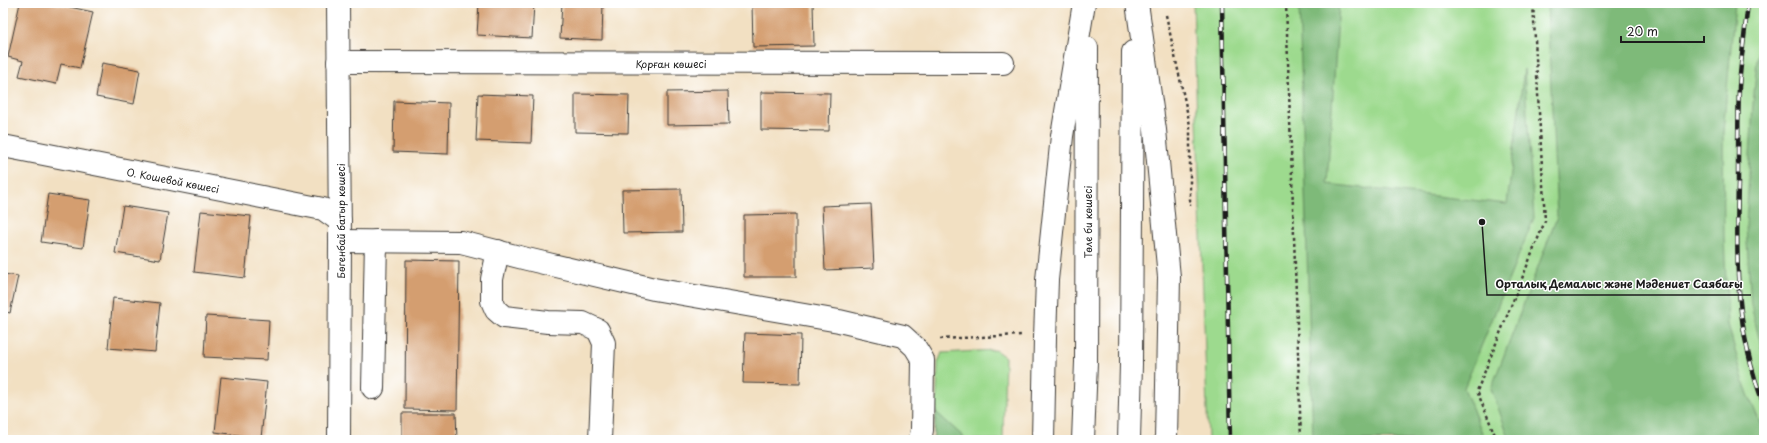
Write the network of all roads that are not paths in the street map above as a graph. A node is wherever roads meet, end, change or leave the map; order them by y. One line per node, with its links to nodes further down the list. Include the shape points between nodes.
1 (338, 3): 6 (street, Бөгенбай батыр көшесі)
2 (1084, 3): 16 (street, via 1062,136 1048,273)
3 (1088, 3): 17 (street, Төле би көшесі, via 1086,362)
4 (1134, 3): 18 (street)
5 (1137, 3): 19 (street, via 1155,130 1169,277)
6 (338, 62): 7 (street, Қорған көшесі); 9 (street, Бөгенбай батыр көшесі)
7 (1003, 63)
8 (3, 146): 9 (street, О. Кошевой көшесі, via 323,209)
9 (340, 231): 10 (street); 13 (street, Бөгенбай батыр көшесі)
10 (376, 241): 11 (street, via 461,242); 12 (street)
11 (498, 251): 14 (street, via 492,279 492,301 496,310 504,317 583,323 598,330 604,343); 15 (street, via 654,289 840,321 903,336 915,347 923,360)
12 (373, 388)
13 (339, 440)
14 (600, 440)
15 (920, 440)
16 (1044, 440)
17 (1083, 440)
18 (1129, 440)
19 (1166, 440)

